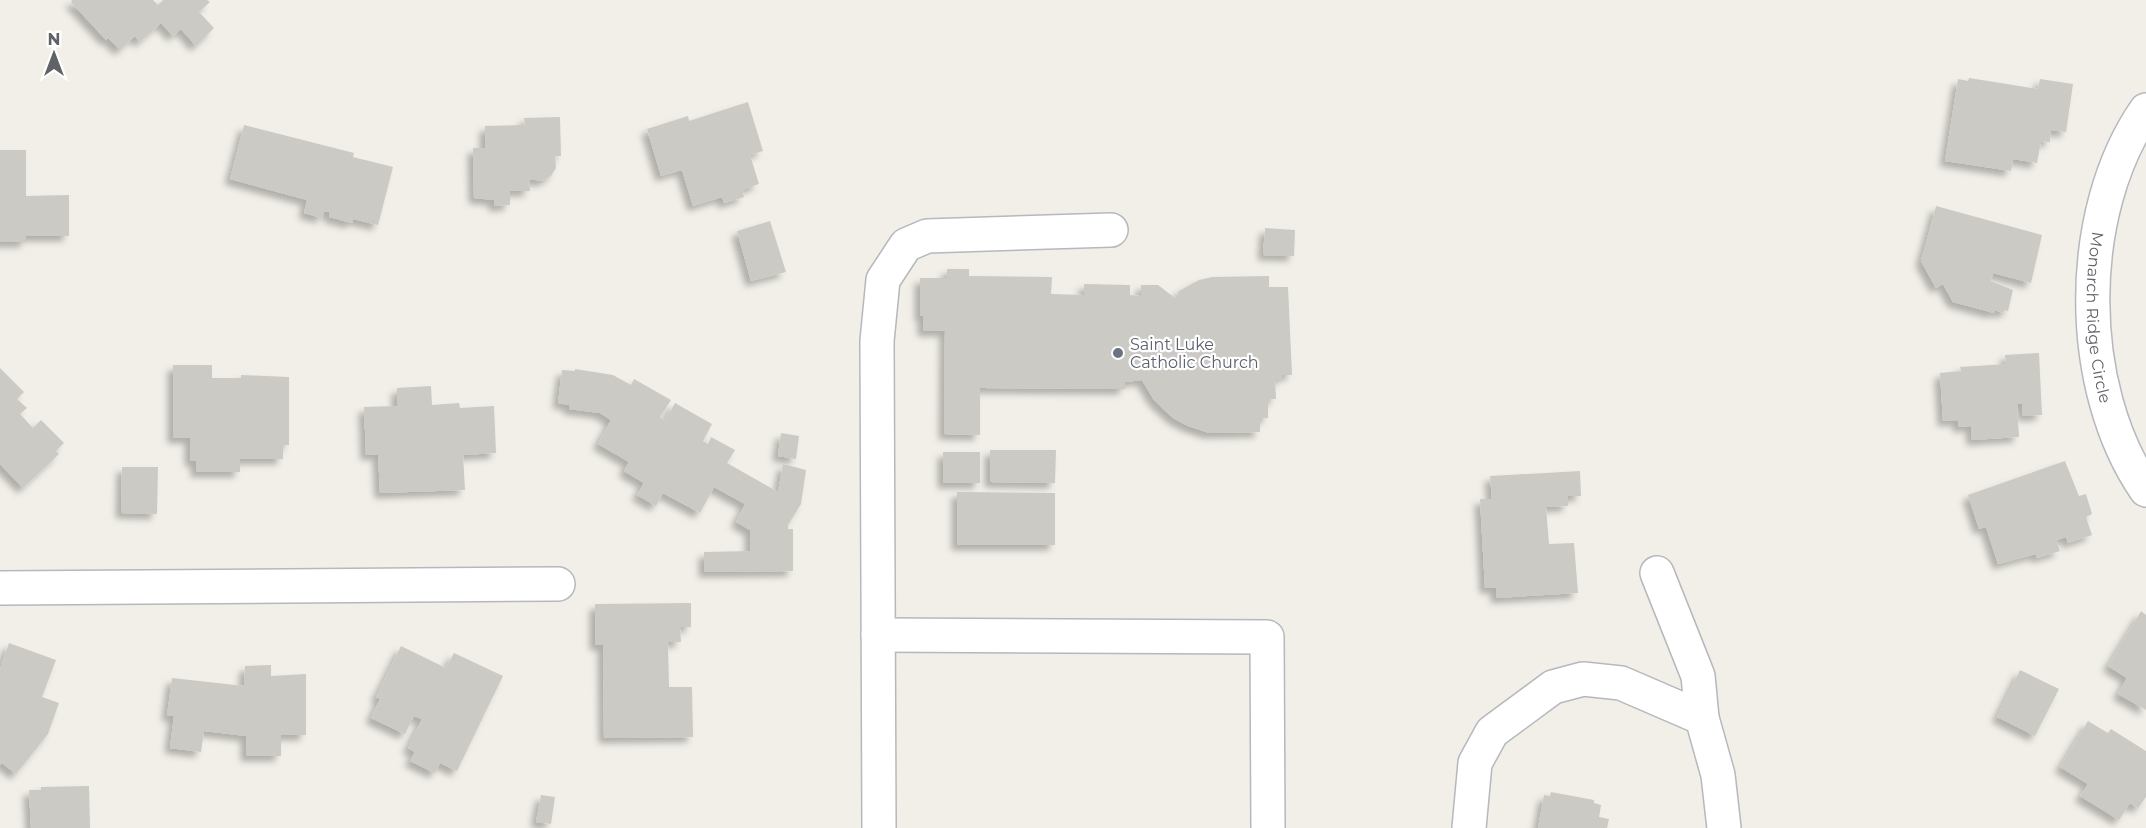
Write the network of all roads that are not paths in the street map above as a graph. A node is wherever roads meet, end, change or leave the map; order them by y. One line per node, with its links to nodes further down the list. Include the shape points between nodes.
1 (2146, 110): 3 (street, Monarch Ridge Circle, via 2123,150 2102,214 2095,265 2094,324 2097,357 2112,421)
2 (1111, 230): 7 (street, via 927,236 906,245 883,280 877,341)
3 (2146, 490)
4 (1657, 573): 8 (street, via 1698,675)
5 (558, 584): 6 (street)
6 (0, 588)
7 (878, 635): 9 (street); 10 (street, via 1267,637)
8 (1702, 718): 11 (street, via 1621,683 1583,679 1553,687 1492,732 1475,764); 12 (street, via 1718,775)
9 (879, 828)
10 (1268, 828)
11 (1469, 828)
12 (1724, 828)

